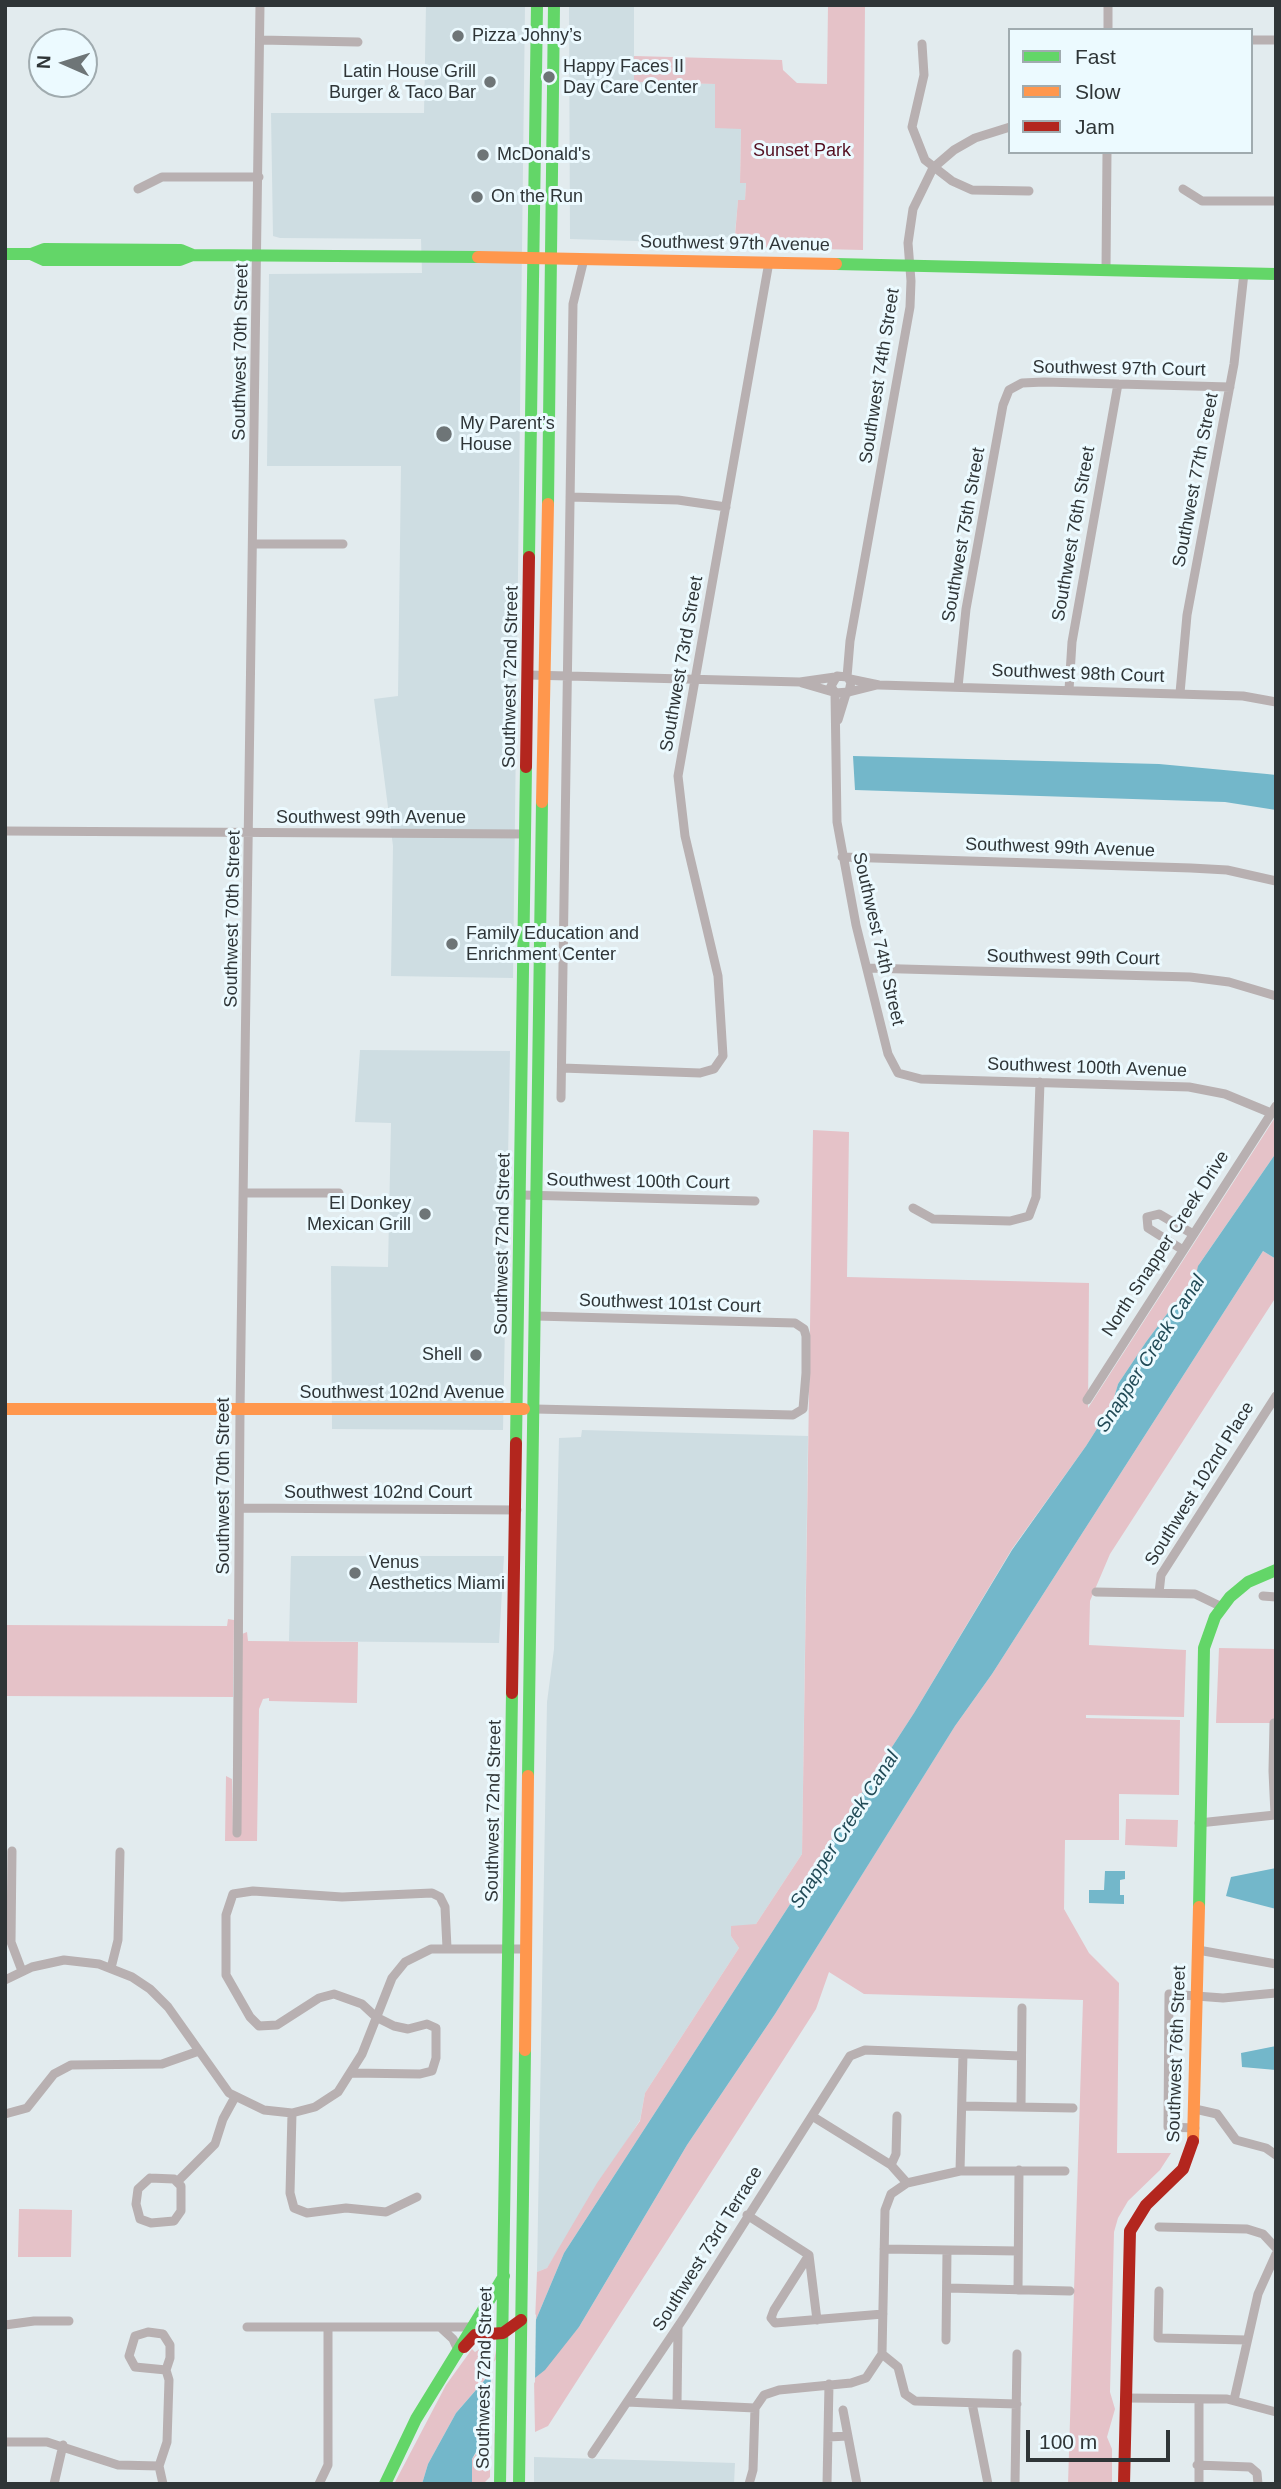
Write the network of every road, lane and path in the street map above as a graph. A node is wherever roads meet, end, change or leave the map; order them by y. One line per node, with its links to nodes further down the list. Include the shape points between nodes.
1 (260, 5): 6 (street, Southwest 70th Street)
2 (537, 5): 21 (main road, Southwest 72nd Street)
3 (554, 5): 22 (main road, Southwest 72nd Street)
4 (1108, 5): 5 (street)
5 (1108, 28)
6 (260, 40): 9 (street); 14 (street, Southwest 70th Street)
7 (1253, 40): 8 (street)
8 (1276, 40)
9 (358, 41)
10 (922, 44): 13 (street, via 924,75 912,127 921,153)
11 (1008, 128): 13 (street, via 961,145)
12 (1107, 154): 26 (street)
13 (933, 168): 17 (street, via 976,191); 25 (street, Southwest 74th Street, via 910,219)
14 (259, 177): 15 (street, via 162,177); 20 (street, Southwest 70th Street)
15 (138, 189)
16 (1183, 189): 18 (street, via 1202,201)
17 (1029, 191)
18 (1276, 201)
19 (5, 254): 20 (main road, Southwest 97th Avenue, via 44,249)
20 (258, 255): 21 (main road, Southwest 97th Avenue); 36 (street, Southwest 70th Street)
21 (535, 257): 22 (main road, Southwest 97th Avenue); 32 (main road, Southwest 72nd Street)
22 (553, 258): 23 (main road, Southwest 97th Avenue); 33 (main road, Southwest 72nd Street)
23 (584, 259): 24 (main road, Southwest 97th Avenue); 34 (street, via 573,304)
24 (769, 262): 25 (main road, Southwest 97th Avenue); 35 (street, Southwest 73rd Street)
25 (909, 266): 26 (main road, Southwest 97th Avenue); 41 (street, Southwest 74th Street, via 910,307)
26 (1106, 270): 27 (main road, Southwest 97th Avenue)
27 (1244, 273): 28 (main road, Southwest 97th Avenue); 30 (street, Southwest 77th Street)
28 (1276, 274)
29 (1118, 384): 30 (street, Southwest 97th Court); 31 (street, Southwest 97th Court, via 1035,382); 46 (street, Southwest 76th Street, via 1072,642)
30 (1230, 387): 49 (street, Southwest 77th Street, via 1187,615)
31 (1009, 390): 45 (street, Southwest 75th Street, via 966,609)
32 (531, 496): 33 (main road); 38 (main road, Southwest 72nd Street)
33 (548, 496): 39 (main road, Southwest 72nd Street)
34 (570, 497): 35 (street); 40 (street)
35 (726, 507): 42 (street, Southwest 73rd Street)
36 (254, 544): 37 (street); 53 (street, Southwest 70th Street)
37 (343, 544)
38 (529, 675): 39 (street, Southwest 98th Court); 54 (main road, Southwest 72nd Street)
39 (546, 676): 40 (street, Southwest 98th Court); 55 (main road, Southwest 72nd Street)
40 (568, 676): 42 (street, Southwest 98th Court); 64 (street)
41 (842, 677): 43 (street, Southwest 98th Court); 44 (street, Southwest 98th Court); 47 (street, Southwest 74th Street, via 831,686); 48 (street, Southwest 74th Street)
42 (694, 680): 43 (street, Southwest 98th Court); 64 (street, Southwest 73rd Street, via 681,754 679,799 718,976 721,1061 714,1069 694,1073)
43 (800, 682): 47 (street, Southwest 98th Court)
44 (879, 685): 45 (street, Southwest 98th Court); 48 (street, Southwest 98th Court)
45 (958, 687): 46 (street, Southwest 98th Court)
46 (1069, 690): 49 (street, Southwest 98th Court)
47 (834, 693): 48 (street, Southwest 98th Court); 51 (street, Southwest 74th Street)
48 (847, 693): 51 (street, Southwest 74th Street)
49 (1180, 693): 50 (street, Southwest 98th Court)
50 (1276, 702)
51 (837, 726): 56 (street, Southwest 74th Street, via 835,787)
52 (5, 831): 53 (street, Southwest 99th Avenue)
53 (251, 833): 54 (street, Southwest 99th Avenue); 69 (street, Southwest 70th Street)
54 (526, 834): 55 (main road); 59 (main road, Southwest 72nd Street)
55 (543, 834): 60 (main road, Southwest 72nd Street)
56 (842, 857): 57 (street, Southwest 99th Avenue, via 1191,868); 58 (street, Southwest 74th Street)
57 (1276, 881)
58 (867, 968): 61 (street, Southwest 99th Court, via 1201,977); 65 (street, Southwest 74th Street, via 888,1054)
59 (524, 972): 60 (main road); 62 (main road, Southwest 72nd Street)
60 (539, 973): 63 (main road, Southwest 72nd Street)
61 (1276, 996)
62 (523, 1066): 63 (main road); 71 (main road, Southwest 72nd Street)
63 (539, 1066): 72 (main road, Southwest 72nd Street)
64 (562, 1069): 67 (street)
65 (898, 1073): 66 (street, Southwest 100th Avenue, via 921,1079)
66 (1040, 1082): 68 (street, Southwest 100th Avenue, via 1200,1088); 74 (street, via 1032,1212 1010,1221 947,1220 933,1219)
67 (561, 1098)
68 (1274, 1110): 75 (street, North Snapper Creek Drive)
69 (244, 1193): 70 (street); 83 (street, Southwest 70th Street)
70 (340, 1193)
71 (521, 1195): 72 (street, Southwest 100th Court); 81 (main road, Southwest 72nd Street)
72 (537, 1196): 73 (street, Southwest 100th Court); 77 (main road, Southwest 72nd Street)
73 (755, 1201)
74 (913, 1208)
75 (1193, 1234): 76 (street, North Snapper Creek Drive); 76 (street, via 1159,1214 1147,1217 1148,1228)
76 (1183, 1250): 79 (street, North Snapper Creek Drive)
77 (537, 1316): 82 (main road, Southwest 72nd Street); 84 (street, Southwest 101st Court, via 802,1326 807,1342 806,1386)
78 (1276, 1396): 89 (street, Southwest 102nd Place, via 1161,1575)
79 (1087, 1400)
80 (5, 1409): 83 (main road, Southwest 102nd Avenue)
81 (517, 1409): 82 (main road, Southwest 102nd Avenue); 83 (main road, Southwest 102nd Avenue); 86 (main road, Southwest 72nd Street)
82 (535, 1409): 84 (street, Southwest 102nd Avenue); 94 (main road, Southwest 72nd Street)
83 (240, 1410): 85 (street, Southwest 70th Street)
84 (799, 1413)
85 (240, 1508): 86 (street, Southwest 102nd Court); 101 (street, Southwest 70th Street)
86 (517, 1510): 93 (main road, Southwest 72nd Street)
87 (1276, 1570): 92 (main road, via 1248,1582)
88 (1096, 1591): 89 (street, Southwest 102nd Place)
89 (1159, 1593): 92 (street, Southwest 102nd Place, via 1201,1595)
90 (1263, 1596): 91 (street)
91 (1276, 1597)
92 (1222, 1607): 98 (main road, Southwest 76th Street, via 1209,1631 1203,1659)
93 (514, 1654): 94 (main road, via 524,1679); 99 (main road, Southwest 72nd Street)
94 (531, 1684): 100 (main road, Southwest 72nd Street)
95 (1274, 1723): 96 (street)
96 (1275, 1771): 97 (street)
97 (1275, 1815): 98 (street)
98 (1199, 1823): 107 (main road, Southwest 76th Street)
99 (512, 1829): 100 (main road); 105 (main road, Southwest 72nd Street)
100 (528, 1829): 106 (main road, Southwest 72nd Street)
101 (237, 1833)
102 (12, 1851): 110 (street, via 11,1942)
103 (120, 1852): 109 (street, via 118,1940)
104 (447, 1948): 105 (street); 115 (street, via 405,1962 392,1978); 115 (street, via 445,1908 440,1896 432,1893 352,1897 253,1891 233,1894 227,1906 226,1970 229,1985 254,2022 272,2027 334,1994 362,2004)
105 (509, 1948): 106 (street); 123 (main road, Southwest 72nd Street)
106 (527, 1949): 124 (main road, Southwest 72nd Street)
107 (1198, 1951): 108 (street); 113 (main road, Southwest 76th Street)
108 (1276, 1964)
109 (111, 1968): 110 (street, via 64,1960); 116 (street, via 159,1996)
110 (22, 1971): 111 (street)
111 (5, 1980)
112 (1276, 1993): 113 (street)
113 (1197, 1996): 126 (main road, Southwest 76th Street); 131 (street, via 1169,1994 1168,2127)
114 (1022, 2008): 118 (street)
115 (376, 2018): 119 (street); 119 (street, via 404,2029 432,2025 438,2034 435,2066 420,2074)
116 (199, 2051): 120 (street); 128 (street, via 162,2064 71,2065 54,2074 27,2108)
117 (963, 2054): 118 (street); 121 (street); 129 (street, Southwest 73rd Terrace, via 861,2050 847,2059)
118 (1021, 2056): 122 (street)
119 (352, 2073): 127 (street, via 327,2100)
120 (235, 2097): 127 (street, via 264,2110); 137 (street, via 215,2144)
121 (962, 2106): 122 (street); 135 (street)
122 (1021, 2106): 125 (street)
123 (507, 2107): 124 (main road); 140 (main road, Southwest 72nd Street)
124 (524, 2108): 141 (main road, Southwest 72nd Street)
125 (1073, 2108)
126 (1195, 2109): 131 (main road, Southwest 76th Street); 132 (street, via 1217,2114 1236,2140)
127 (292, 2113): 139 (street, via 289,2193 298,2210 386,2212)
128 (5, 2114)
129 (812, 2116): 133 (street); 142 (street, Southwest 73rd Terrace)
130 (897, 2116): 133 (street, via 897,2154)
131 (1195, 2128): 174 (main road, Southwest 76th Street, via 1186,2163 1146,2205 1130,2231)
132 (1276, 2155)
133 (891, 2165): 138 (street)
134 (1019, 2170): 135 (street); 136 (street); 147 (street)
135 (960, 2171): 138 (street)
136 (1065, 2171)
137 (178, 2181): 137 (street, via 150,2178 140,2183 136,2204 141,2219 151,2224 174,2221 181,2211)
138 (907, 2183): 145 (street, via 894,2191 886,2204)
139 (417, 2197)
140 (505, 2210): 141 (main road); 150 (main road, Southwest 72nd Street)
141 (523, 2210): 159 (main road, Southwest 72nd Street)
142 (747, 2214): 149 (street); 162 (street, Southwest 73rd Terrace)
143 (1159, 2227): 144 (street, via 1247,2229 1263,2234)
144 (1276, 2248)
145 (884, 2249): 146 (street); 155 (street)
146 (947, 2250): 147 (street); 151 (street)
147 (1018, 2251): 152 (street)
148 (1276, 2254): 168 (street, via 1262,2284)
149 (809, 2255): 157 (street); 157 (street, via 771,2318 777,2324)
150 (504, 2276): 156 (main road, Southwest 72nd Street); 160 (main road)
151 (947, 2288): 152 (street); 167 (street)
152 (1018, 2290): 153 (street)
153 (1070, 2291)
154 (1159, 2291): 168 (street, via 1158,2338)
155 (883, 2314): 157 (street); 170 (street)
156 (503, 2317): 159 (main road); 160 (main road); 166 (main road, Southwest 72nd Street)
157 (817, 2320)
158 (69, 2321): 161 (street)
159 (521, 2322): 166 (main road); 197 (main road, Southwest 72nd Street)
160 (474, 2323): 164 (street); 169 (main road)
161 (5, 2325)
162 (678, 2326): 177 (street, Southwest 73rd Terrace); 179 (street)
163 (247, 2327): 165 (street)
164 (440, 2327): 165 (street); 169 (street)
165 (328, 2328): 192 (street, via 328,2465)
166 (503, 2339): 169 (main road, via 475,2335); 196 (main road, Southwest 72nd Street)
167 (946, 2340)
168 (1247, 2340): 176 (street)
169 (459, 2352): 195 (main road, via 416,2418)
170 (882, 2354): 173 (street, via 866,2378); 178 (street, via 898,2367 911,2400)
171 (1017, 2354): 180 (street)
172 (166, 2370): 172 (street, via 170,2358 167,2337 157,2332 135,2336 129,2356 135,2367); 190 (street, via 168,2431)
173 (828, 2385): 181 (street, via 771,2392); 185 (street)
174 (1125, 2398): 175 (street); 204 (main road, Southwest 76th Street)
175 (1199, 2400): 176 (street); 189 (street)
176 (1234, 2400): 183 (street)
177 (627, 2402): 179 (street); 188 (street, Southwest 73rd Terrace)
178 (972, 2403): 180 (street); 202 (street)
179 (677, 2404): 181 (street)
180 (1017, 2404): 203 (street)
181 (755, 2407): 191 (street)
182 (843, 2410): 184 (street)
183 (1276, 2412)
184 (848, 2436): 185 (street); 201 (street)
185 (828, 2437): 200 (street)
186 (5, 2442): 187 (street)
187 (62, 2445): 190 (street, via 118,2465); 193 (street)
188 (592, 2454)
189 (1197, 2465): 205 (street); 206 (street, via 1250,2467)
190 (159, 2466): 194 (street)
191 (753, 2470): 198 (street); 199 (street)
192 (322, 2480)
193 (54, 2484)
194 (163, 2484)
195 (385, 2484)
196 (500, 2484)
197 (519, 2484)
198 (749, 2484)
199 (757, 2484)
200 (827, 2484)
201 (857, 2484)
202 (988, 2484)
203 (1016, 2484)
204 (1124, 2484)
205 (1199, 2484)
206 (1258, 2484)

